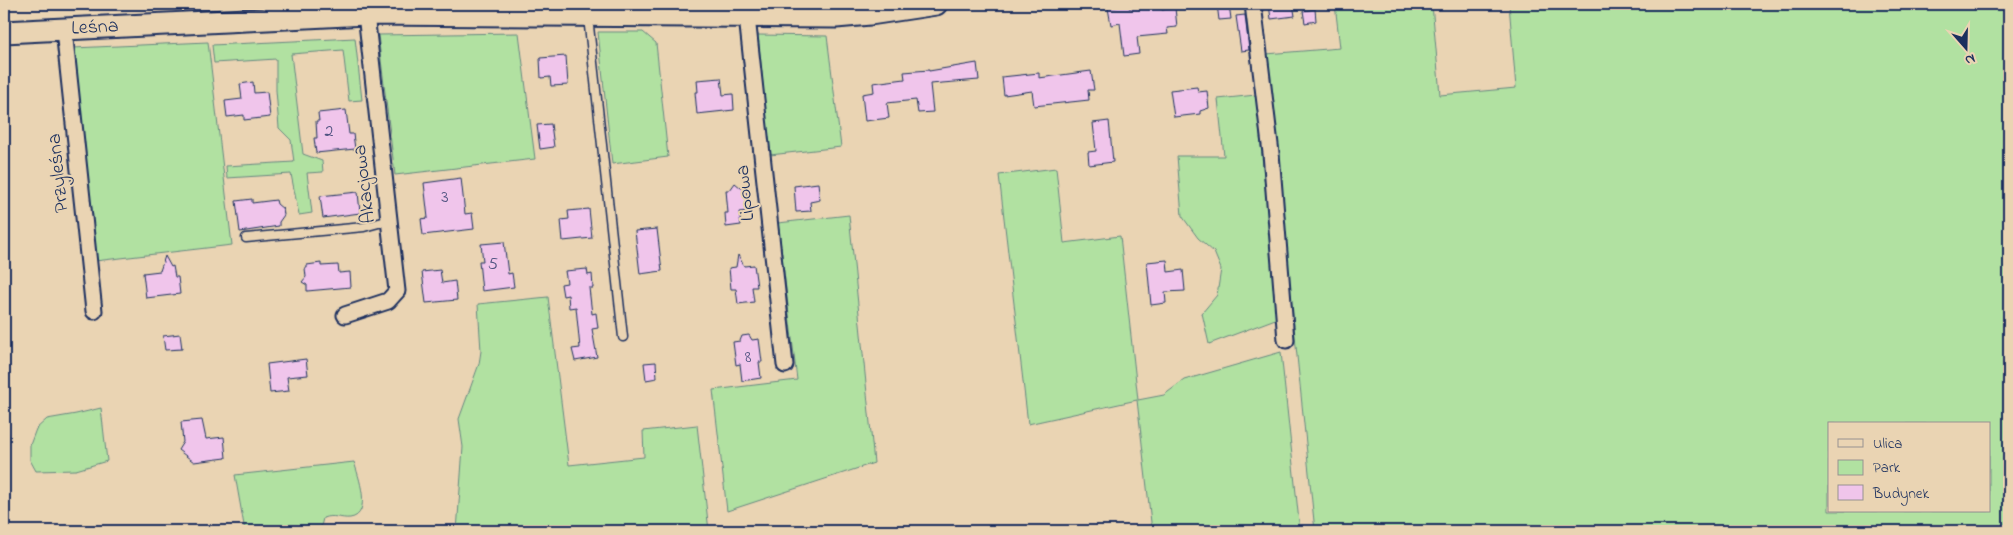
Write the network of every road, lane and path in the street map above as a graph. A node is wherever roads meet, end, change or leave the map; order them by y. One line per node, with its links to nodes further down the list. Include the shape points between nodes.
1 (936, 4): 5 (street, Leśna, via 870,14)
2 (1254, 4): 13 (street, via 1271,153)
3 (366, 14): 4 (street, Leśna); 6 (street, Leśna); 8 (street, Akacjowa)
4 (588, 15): 5 (street, Leśna); 12 (lane)
5 (747, 17): 14 (street, Lipowa)
6 (64, 30): 7 (street, Leśna); 10 (street, Przyleśna)
7 (4, 32)
8 (390, 220): 9 (lane, via 364,227); 11 (street, Akacjowa, via 396,290 388,302)
9 (246, 238)
10 (94, 311)
11 (346, 315)
12 (623, 337)
13 (1286, 340)
14 (785, 365)

